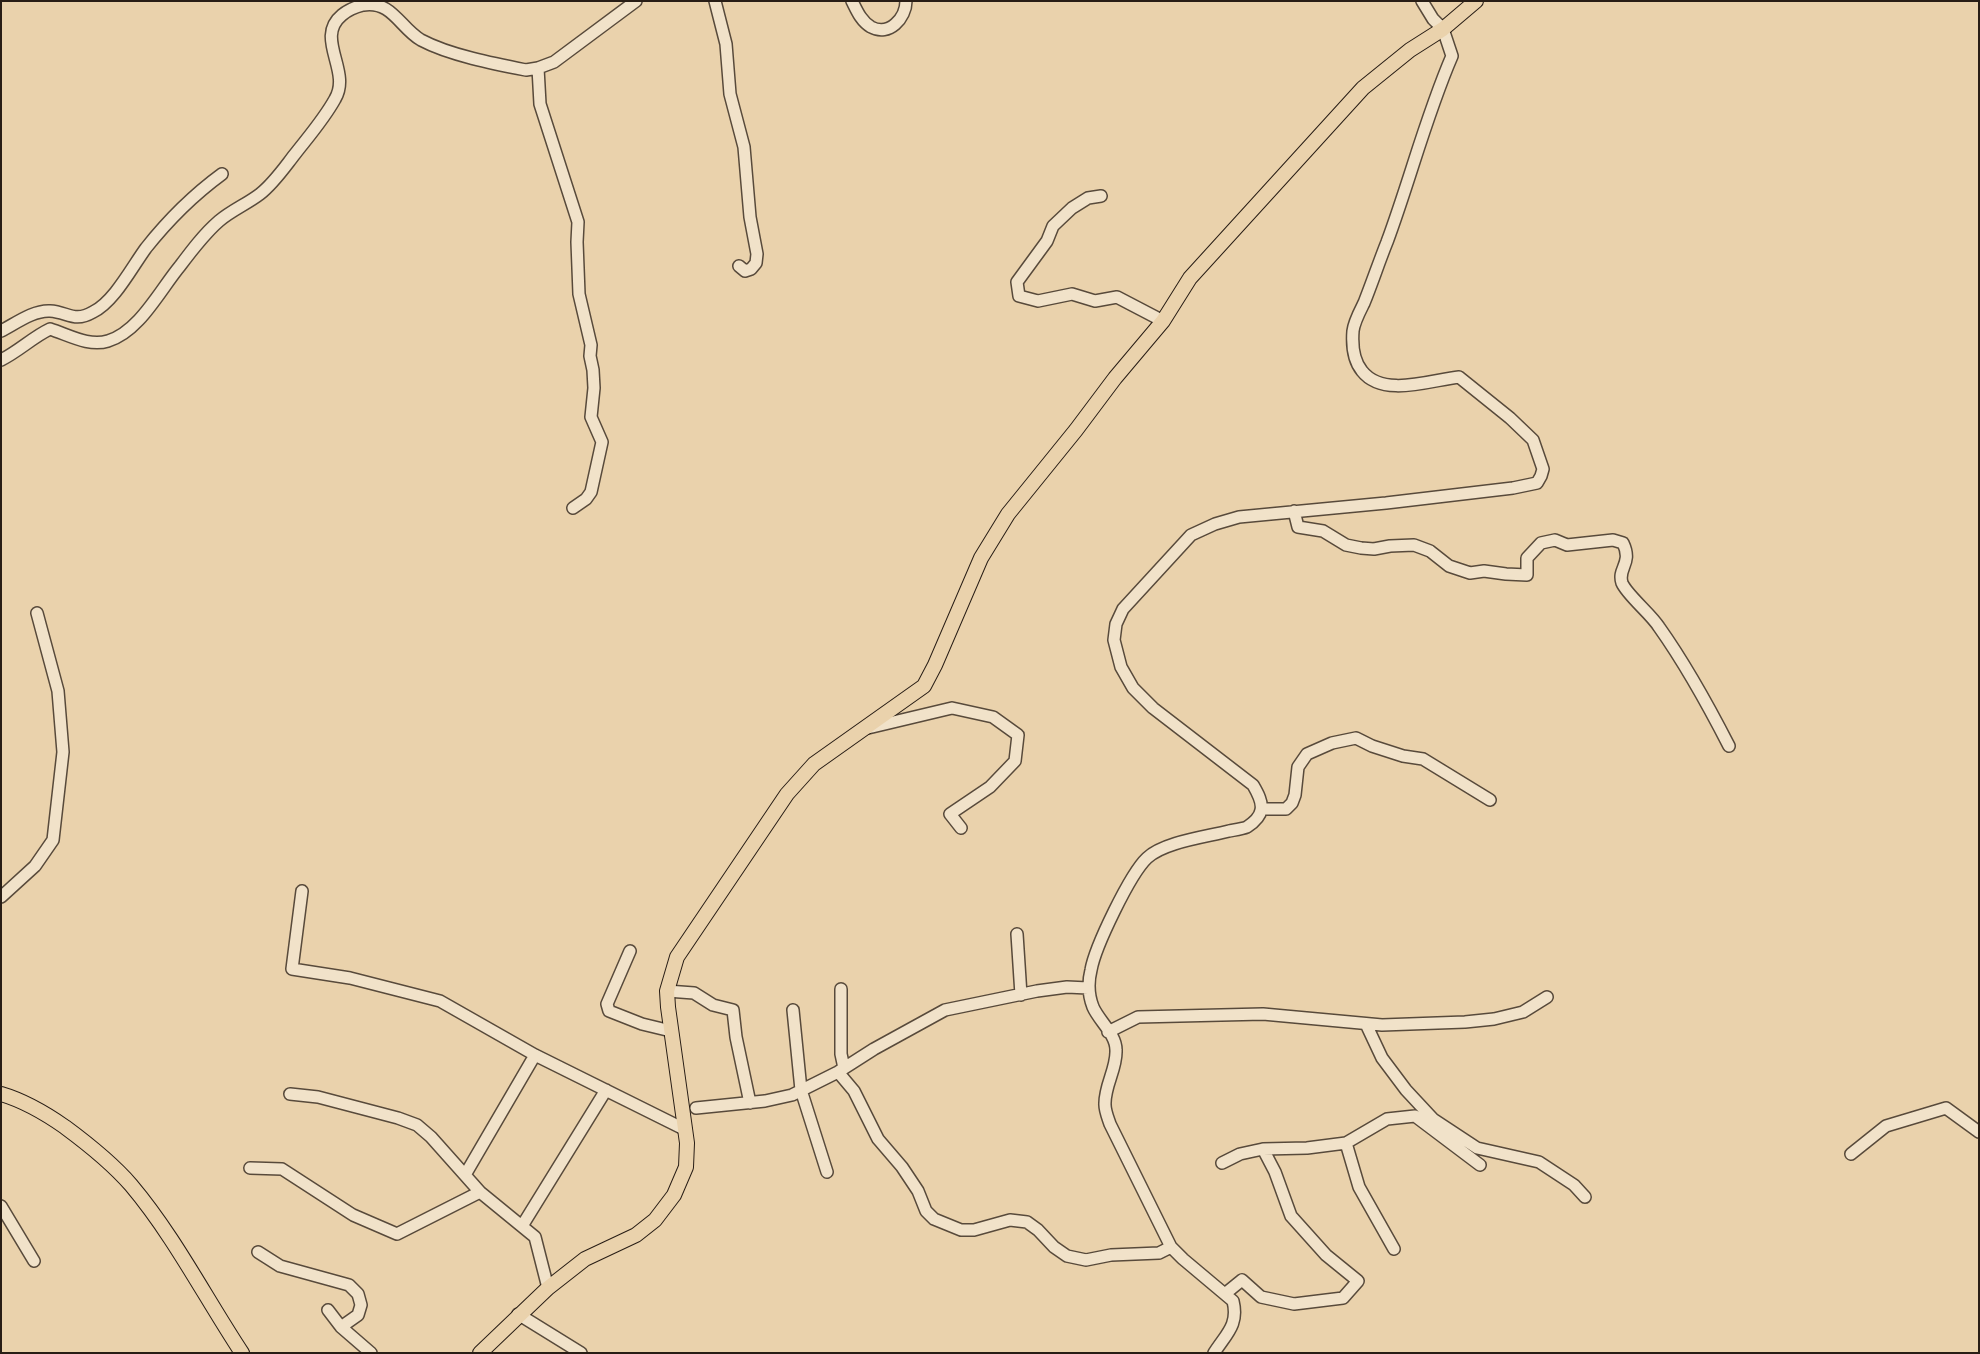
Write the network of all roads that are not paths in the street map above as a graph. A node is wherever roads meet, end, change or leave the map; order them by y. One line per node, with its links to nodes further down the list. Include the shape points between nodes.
1 (636, 1): 9 (street, via 554,62)
2 (716, 1): 12 (street, via 726,44 730,94 744,147 757,254 751,269 746,271)
3 (852, 1): 4 (street, via 860,17 880,30 902,19)
4 (906, 1)
5 (1422, 1): 8 (street)
6 (1476, 1): 8 (main road)
7 (380, 3): 9 (street, via 421,40 447,51 526,70); 15 (street, via 348,10 336,20 330,39 340,84 337,97 317,126 276,178 206,234 125,334 108,342 92,344 50,329)
8 (1443, 29): 13 (main road, via 1410,50 1363,88 1190,278); 17 (street, via 1452,56 1436,92 1388,240 1353,329 1354,354 1362,371 1373,380 1395,387 1459,377 1533,440 1543,469 1542,476 1536,483 1513,488)
9 (538, 68): 16 (street, via 540,104 578,222 580,294 591,345 594,388 591,417 602,442 591,492)
10 (222, 174): 14 (street, via 181,207 115,293 95,312 78,318 48,311 30,315)
11 (1101, 196): 13 (street, via 1080,203 1053,226 1047,241 1016,282 1019,296 1038,301 1072,294 1095,301 1116,297)
12 (739, 266)
13 (1163, 321): 19 (main road, via 1008,514 981,558 924,686)
14 (1, 331)
15 (1, 360)
16 (573, 508)
17 (1294, 511): 20 (street, via 1298,527 1323,531 1346,545 1374,549 1414,546 1430,551 1449,566 1470,573 1484,570 1527,575 1527,558 1541,543 1555,540 1568,545 1613,540 1623,543 1627,560 1621,572 1622,583 1652,616 1680,656); 22 (street, via 1239,517 1191,535 1123,608 1114,640 1121,667 1133,688 1153,708 1254,785)
18 (37, 613): 25 (street, via 58,690 63,752 53,840 35,866)
19 (862, 729): 23 (street, via 952,708 994,717 1018,735 1015,761 990,787 950,814); 30 (main road, via 814,764 787,794 677,957)
20 (1729, 746)
21 (1490, 800): 22 (street, via 1423,759 1403,756 1356,738 1332,743 1307,754 1298,767 1292,803 1286,808)
22 (1262, 809): 28 (street, via 1257,819 1246,827 1157,851 1147,858 1134,875 1106,930 1091,967)
23 (962, 828)
24 (302, 891): 37 (street, via 292,969 350,978 440,1001)
25 (1, 897)
26 (1017, 934): 31 (street)
27 (630, 951): 35 (street, via 608,1004 609,1011)
28 (1088, 988): 31 (street, via 1067,987); 36 (street, via 1093,1007)
29 (841, 990): 38 (street)
30 (667, 991): 35 (main road); 43 (street, via 694,993 713,1005 733,1010)
31 (1021, 994): 38 (street, via 946,1010)
32 (1547, 997): 34 (street, via 1522,1012 1494,1018 1382,1026)
33 (793, 1010): 40 (street)
34 (1366, 1024): 36 (street, via 1263,1014 1138,1016); 56 (street, via 1382,1058 1434,1119 1478,1148 1539,1162 1574,1185)
35 (671, 1031): 45 (main road)
36 (1108, 1032): 59 (street, via 1116,1049 1106,1089 1105,1106 1110,1124)
37 (535, 1054): 39 (street); 54 (street)
38 (841, 1070): 40 (street); 59 (street, via 878,1139 902,1167 918,1191 926,1212 934,1219 961,1230 974,1230 1010,1220 1027,1222 1067,1256 1086,1260 1110,1255 1159,1253)
39 (606, 1090): 45 (street); 58 (street)
40 (801, 1090): 43 (street, via 792,1095); 53 (street)
41 (1, 1094): 68 (main road, via 44,1112 88,1144 130,1184 171,1240)
42 (290, 1094): 54 (street, via 318,1097 417,1125)
43 (750, 1103): 44 (street)
44 (696, 1108)
45 (686, 1130): 63 (main road, via 686,1168 674,1195 655,1220 636,1235 585,1258)
46 (1979, 1132): 49 (street, via 1946,1108 1886,1126)
47 (1346, 1143): 48 (street); 51 (street, via 1387,1119 1416,1116); 60 (street, via 1359,1187)
48 (1263, 1149): 50 (street, via 1240,1154); 64 (street, via 1291,1216 1326,1255 1358,1281 1343,1298 1294,1304 1261,1297 1242,1280)
49 (1851, 1154)
50 (1222, 1163)
51 (1480, 1165)
52 (250, 1168): 55 (street, via 282,1169 354,1215 397,1234)
53 (827, 1172)
54 (465, 1175): 55 (street)
55 (480, 1192): 58 (street)
56 (1585, 1197)
57 (1, 1206): 62 (street)
58 (522, 1226): 63 (street, via 535,1237)
59 (1172, 1247): 64 (street)
60 (1394, 1249)
61 (258, 1252): 67 (street, via 280,1266 349,1285 358,1294 361,1305 358,1315)
62 (34, 1262)
63 (548, 1288): 66 (main road)
64 (1226, 1293): 72 (street, via 1236,1312 1234,1323)
65 (328, 1310): 67 (street)
66 (518, 1314): 70 (main road); 71 (street)
67 (342, 1327): 69 (street)
68 (242, 1353)
69 (371, 1353)
70 (480, 1353)
71 (581, 1353)
72 (1214, 1353)

